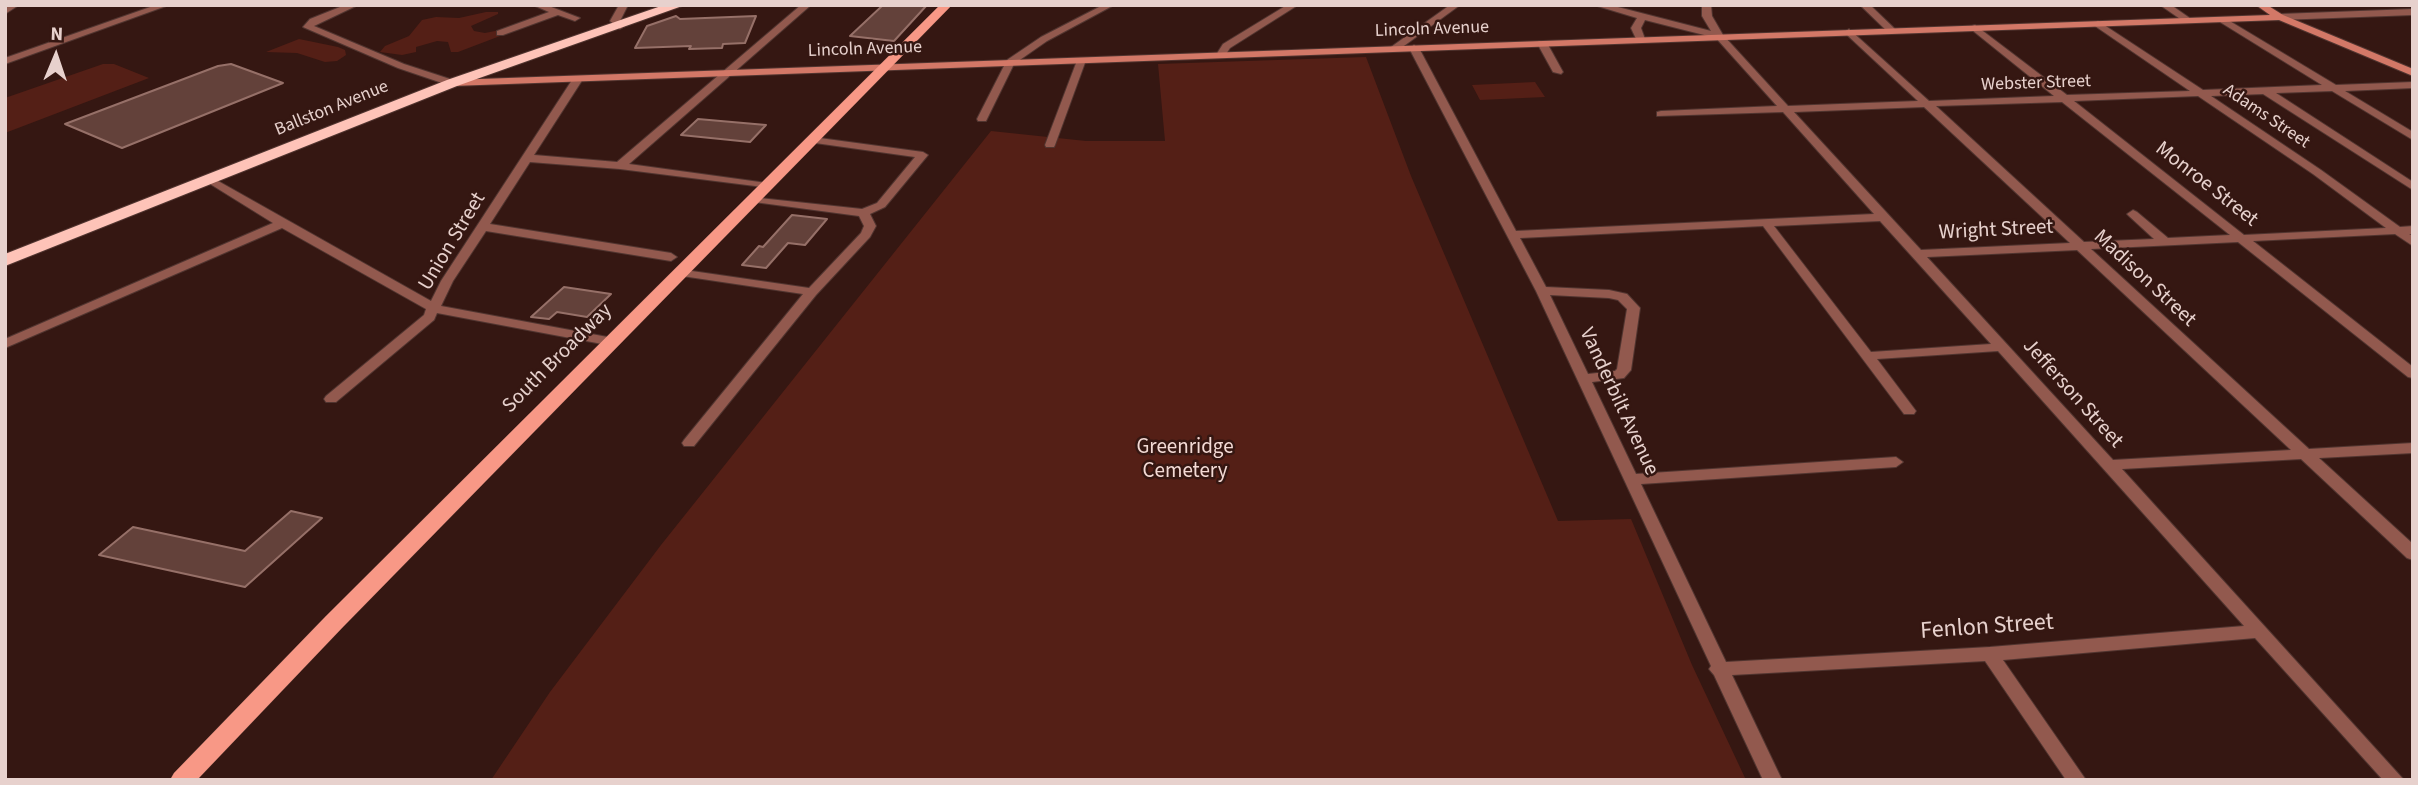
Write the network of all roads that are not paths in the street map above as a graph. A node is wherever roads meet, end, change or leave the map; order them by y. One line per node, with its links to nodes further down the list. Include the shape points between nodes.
1 (15, 5): 17 (street)
2 (165, 5): 38 (street)
3 (354, 5): 45 (street, via 313,20 308,27)
4 (539, 5): 18 (street)
5 (624, 5): 26 (street, via 615,21)
6 (678, 5): 26 (highway, Ballston Avenue)
7 (807, 5): 42 (street)
8 (947, 5): 40 (main road, South Broadway)
9 (1110, 5): 39 (street)
10 (1294, 5): 36 (street, via 1226,46)
11 (1456, 5): 35 (street)
12 (1598, 5): 20 (street)
13 (1706, 5): 31 (street, via 1706,16)
14 (1864, 5): 28 (street)
15 (2164, 5): 24 (street)
16 (2260, 5): 21 (street)
17 (5, 12)
18 (558, 12): 22 (street); 30 (street)
19 (2413, 12): 21 (street, Lincoln Avenue)
20 (1642, 17): 31 (street); 32 (street, via 1636,28)
21 (2280, 17): 23 (street, Lincoln Avenue); 43 (street)
22 (575, 18)
23 (2223, 20): 24 (street, Lincoln Avenue); 47 (street)
24 (2189, 21): 25 (street, Lincoln Avenue)
25 (2098, 24): 27 (street, Lincoln Avenue); 49 (street, Adams Street)
26 (620, 26): 45 (highway, Ballston Avenue)
27 (1975, 28): 28 (street, Lincoln Avenue); 50 (street, Monroe Street)
28 (1892, 31): 29 (street, Lincoln Avenue)
29 (1849, 32): 31 (street, Lincoln Avenue); 51 (street, Madison Street)
30 (500, 33)
31 (1719, 36): 32 (street, Lincoln Avenue); 52 (street, Jefferson Street)
32 (1640, 39): 33 (street, Lincoln Avenue)
33 (1542, 43): 34 (street, Lincoln Avenue); 41 (street)
34 (1414, 48): 35 (street, Lincoln Avenue); 72 (street, Vanderbilt Avenue)
35 (1394, 49): 36 (street, Lincoln Avenue)
36 (1221, 55): 37 (street, Lincoln Avenue)
37 (1081, 60): 39 (street, Lincoln Avenue); 57 (street)
38 (5, 61)
39 (1010, 62): 40 (street, Lincoln Avenue); 54 (street)
40 (884, 68): 42 (street, Lincoln Avenue); 56 (main road, South Broadway)
41 (1558, 72)
42 (728, 73): 44 (street, Lincoln Avenue); 59 (street)
43 (2413, 73)
44 (578, 79): 45 (street, Lincoln Avenue); 58 (street, Union Street)
45 (452, 83): 60 (highway, Ballston Avenue)
46 (2413, 85): 47 (street, Webster Street)
47 (2334, 88): 48 (street, Webster Street); 55 (street)
48 (2266, 91): 49 (street, Webster Street); 62 (street)
49 (2200, 94): 50 (street, Webster Street); 71 (street, Adams Street)
50 (2066, 100): 51 (street, Webster Street); 73 (street, Monroe Street)
51 (1928, 105): 52 (street, Webster Street); 76 (street, Madison Street)
52 (1786, 110): 53 (street, Webster Street); 66 (street, Jefferson Street)
53 (1661, 114)
54 (982, 119)
55 (2413, 137)
56 (812, 140): 61 (main road, South Broadway); 64 (street, via 923,155 881,205)
57 (1050, 145)
58 (527, 158): 59 (street); 69 (street, Union Street)
59 (620, 166): 61 (street)
60 (212, 180): 67 (street); 79 (highway, Ballston Avenue)
61 (767, 186): 63 (main road, South Broadway)
62 (2413, 187)
63 (754, 199): 64 (street); 80 (main road, South Broadway)
64 (864, 213): 82 (street, via 870,226 866,234)
65 (2133, 214): 75 (street)
66 (1883, 217): 68 (street); 77 (street, Jefferson Street)
67 (282, 223): 83 (street); 85 (street)
68 (1766, 223): 72 (street); 87 (street)
69 (484, 227): 78 (street); 83 (street, Union Street, via 447,281)
70 (2413, 230): 71 (street, Wright Street)
71 (2398, 231): 73 (street, Wright Street); 74 (street, Adams Street)
72 (1513, 235): 81 (street, Vanderbilt Avenue)
73 (2244, 239): 75 (street, Wright Street); 88 (street, Monroe Street)
74 (2413, 242)
75 (2166, 243): 76 (street, Wright Street)
76 (2082, 247): 77 (street, Wright Street); 94 (street, Madison Street)
77 (1917, 254): 86 (street, Jefferson Street)
78 (671, 257)
79 (5, 261)
80 (682, 272): 82 (street); 84 (main road, South Broadway)
81 (1542, 291): 89 (street, Vanderbilt Avenue); 89 (street, via 1609,294 1622,297 1634,308 1624,370 1619,375)
82 (812, 292): 92 (street)
83 (435, 309): 84 (street); 90 (street, Union Street)
84 (613, 342): 102 (main road, South Broadway)
85 (5, 344)
86 (2002, 347): 87 (street); 96 (street, Jefferson Street)
87 (1867, 356): 91 (street)
88 (2413, 374)
89 (1584, 379): 97 (street, Vanderbilt Avenue)
90 (331, 399)
91 (1909, 411)
92 (689, 443)
93 (2413, 448): 94 (street)
94 (2302, 454): 96 (street); 98 (street, Madison Street)
95 (1896, 462): 97 (street)
96 (2108, 465): 99 (street, Jefferson Street)
97 (1631, 480): 101 (street, Vanderbilt Avenue)
98 (2413, 554)
99 (2259, 631): 100 (street, Fenlon Street); 107 (street, Jefferson Street)
100 (1990, 654): 101 (street, Fenlon Street); 106 (street)
101 (1718, 669): 105 (street, Vanderbilt Avenue)
102 (208, 754): 103 (main road, South Broadway); 104 (main road, South Broadway)
103 (182, 780)
104 (193, 780)
105 (1773, 780)
106 (2077, 780)
107 (2395, 780)

